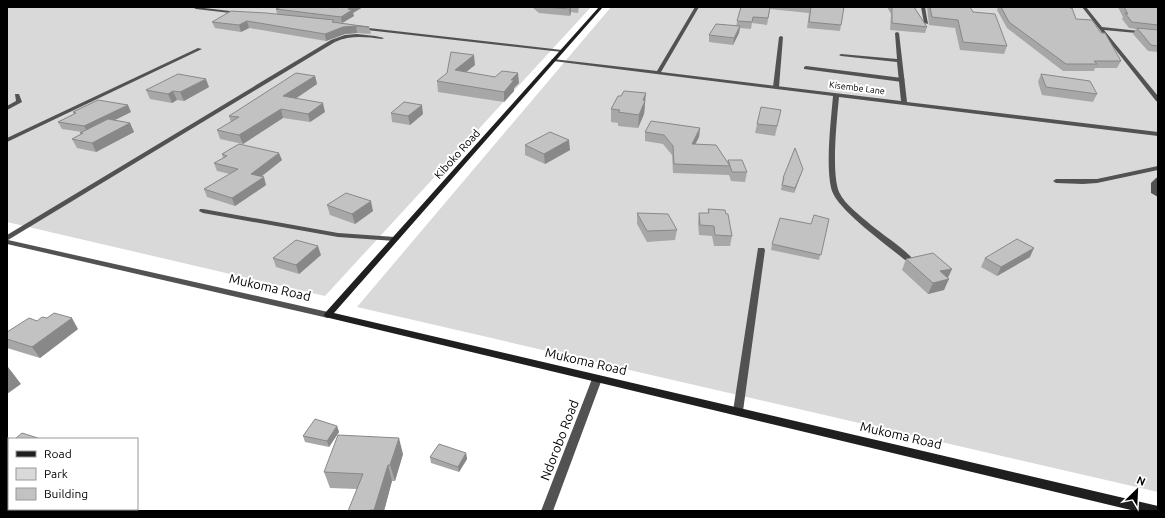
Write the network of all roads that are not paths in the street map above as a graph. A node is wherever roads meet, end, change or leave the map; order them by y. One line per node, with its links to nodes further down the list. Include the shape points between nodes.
1 (601, 7): 15 (street, Kiboko Road)
2 (697, 7): 20 (street)
3 (923, 7): 7 (street)
4 (1084, 7): 9 (street)
5 (196, 8): 6 (street)
6 (243, 14)
7 (926, 23)
8 (353, 27): 15 (street)
9 (1101, 28): 11 (street); 25 (street)
10 (897, 33): 18 (street)
11 (1158, 34)
12 (781, 37): 22 (street)
13 (382, 38): 35 (street, via 356,35 333,41)
14 (200, 49): 29 (street)
15 (562, 51): 17 (street, Kiboko Road)
16 (841, 55): 18 (street)
17 (553, 60): 20 (street, Kisembe Lane); 36 (street, Kiboko Road)
18 (900, 61): 21 (street)
19 (806, 68): 21 (street)
20 (658, 73): 22 (street, Kisembe Lane)
21 (902, 80): 26 (street)
22 (776, 88): 23 (street, Kisembe Lane)
23 (836, 94): 26 (street, Kisembe Lane); 39 (street, via 833,175 836,192 844,205)
24 (17, 95): 27 (street, via 19,102)
25 (1158, 100)
26 (904, 103): 28 (street, Kisembe Lane)
27 (7, 108)
28 (1158, 134)
29 (7, 140)
30 (1158, 168): 32 (street, via 1097,181)
31 (1158, 179): 33 (street, via 1154,184 1154,193)
32 (1056, 181)
33 (1158, 195)
34 (203, 211): 36 (street, via 338,235)
35 (7, 238)
36 (395, 239): 40 (street, Kiboko Road)
37 (7, 242): 40 (street, Mukoma Road)
38 (761, 250): 42 (street)
39 (908, 258)
40 (328, 314): 41 (street, Mukoma Road)
41 (598, 379): 42 (street, Mukoma Road); 44 (street, Ndorobo Road)
42 (738, 411): 43 (street, Mukoma Road)
43 (1158, 510)
44 (547, 511)

